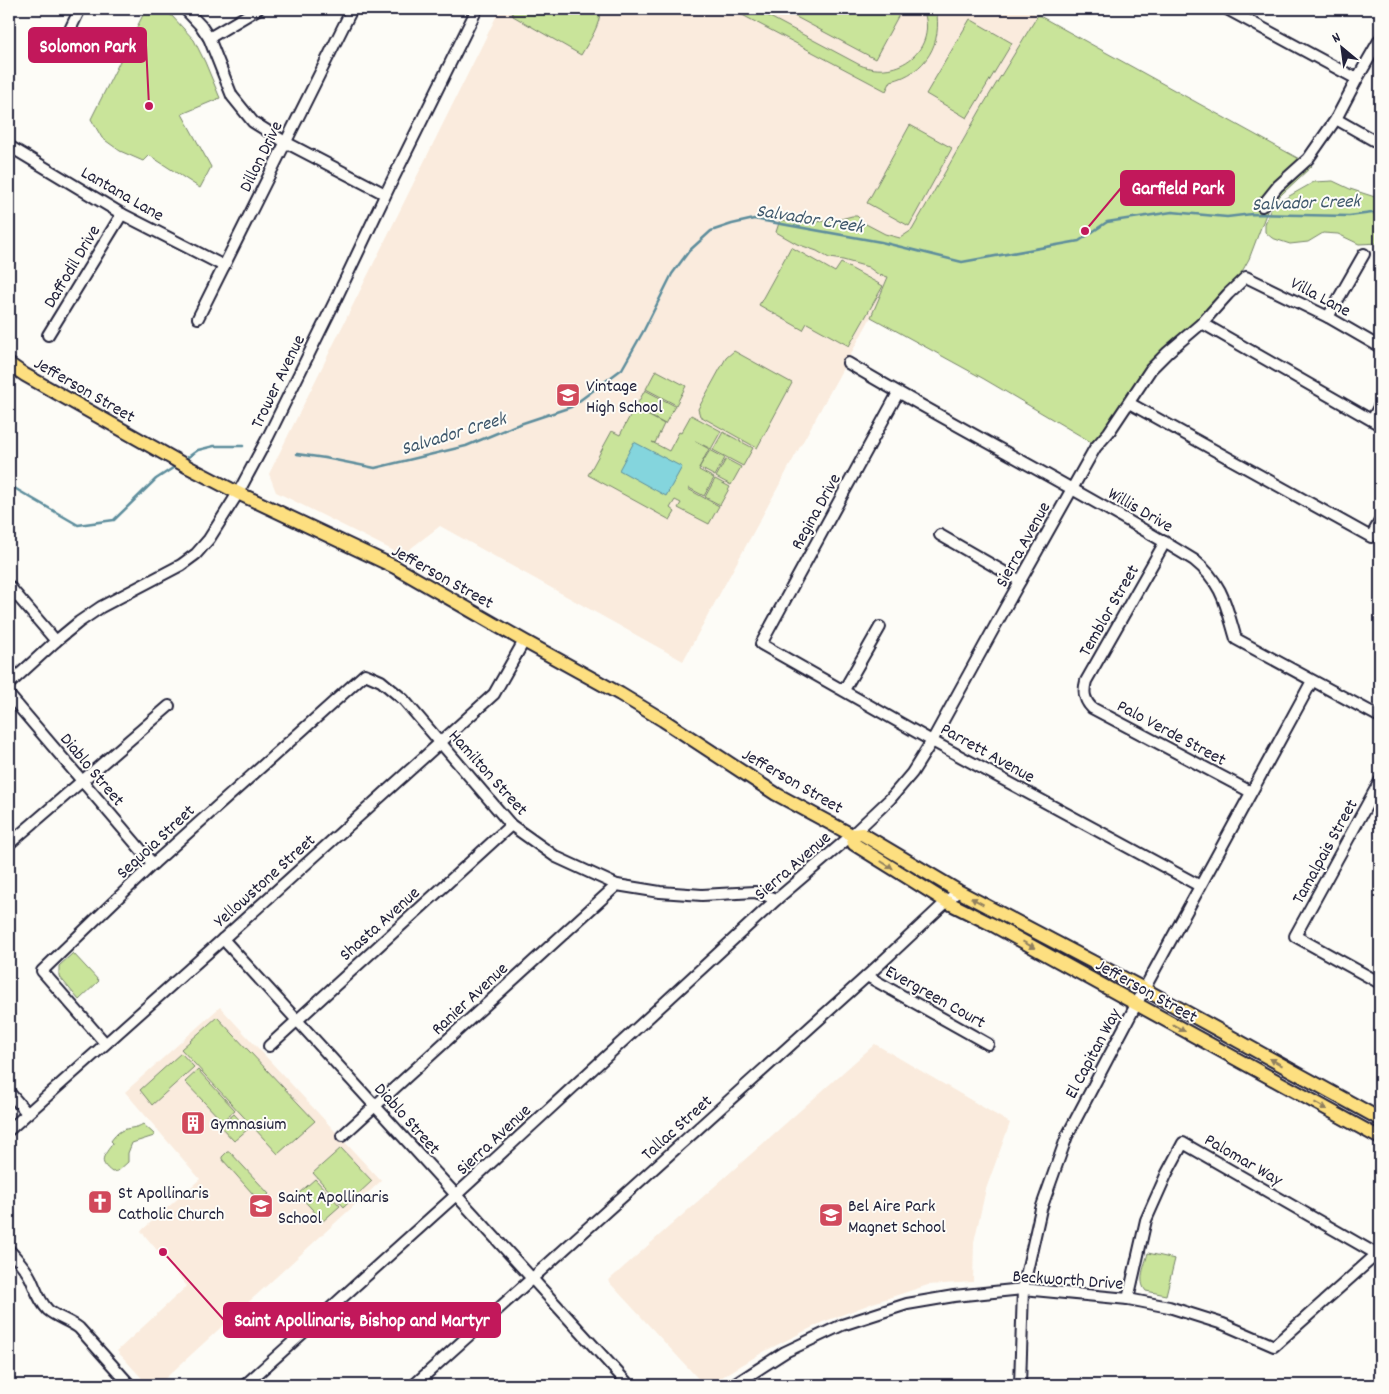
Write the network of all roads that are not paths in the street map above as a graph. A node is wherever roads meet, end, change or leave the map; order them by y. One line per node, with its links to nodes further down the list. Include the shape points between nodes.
1 (80, 9): 9 (street)
2 (185, 9): 7 (street)
3 (258, 9): 7 (street)
4 (352, 9): 12 (street, Dillon Drive)
5 (477, 9): 15 (street, Trower Avenue)
6 (1227, 9): 10 (street)
7 (209, 38): 12 (street, via 232,96 253,122)
8 (1380, 39): 10 (street)
9 (64, 42)
10 (1357, 79): 11 (street)
11 (1336, 119): 13 (street); 16 (street, via 1308,159 1278,186)
12 (285, 142): 15 (street); 19 (street, Dillon Drive)
13 (1380, 144)
14 (9, 146): 17 (street, Lantana Lane)
15 (385, 194): 33 (street, Trower Avenue)
16 (1262, 206)
17 (122, 214): 19 (street, Lantana Lane); 24 (street, Daffodil Drive)
18 (1364, 254): 21 (street)
19 (224, 266): 22 (street, Dillon Drive)
20 (1246, 277): 21 (street, Villa Lane); 23 (street, Sierra Avenue)
21 (1328, 317): 25 (street, Villa Lane)
22 (198, 318)
23 (1202, 323): 29 (street, Sierra Avenue, via 1151,369); 31 (street)
24 (48, 335)
25 (1380, 347)
26 (9, 364): 33 (main road, Jefferson Street)
27 (848, 364): 28 (street, Willis Drive)
28 (898, 393): 32 (street, Willis Drive); 42 (street, Regina Drive)
29 (1129, 403): 32 (street, Sierra Avenue, via 1095,448); 34 (street, via 1371,536)
30 (1380, 405): 31 (street)
31 (1376, 422)
32 (1072, 488): 36 (street, Willis Drive); 37 (street, Sierra Avenue)
33 (238, 493): 40 (street, Trower Avenue, via 196,554 155,580 100,607); 41 (main road, Jefferson Street, via 395,567)
34 (1380, 521)
35 (940, 535): 37 (street)
36 (1165, 542): 44 (street, Willis Drive, via 1194,560 1213,578 1220,589 1236,639); 48 (street, Temblor Street, via 1086,681)
37 (1020, 581): 51 (street, Sierra Avenue)
38 (9, 586): 40 (street)
39 (880, 627): 46 (street)
40 (56, 641): 45 (street, Trower Avenue)
41 (524, 641): 52 (street, Yellowstone Street, via 494,694); 57 (main road, Jefferson Street, via 620,694 776,794)
42 (761, 644): 46 (street, Parrett Avenue)
43 (365, 674): 52 (street, Hamilton Street, via 381,681 404,700); 59 (street, Sequoia Street)
44 (1312, 681): 50 (street, Willis Drive); 55 (street, El Capitan Way)
45 (9, 684)
46 (844, 690): 51 (street, Parrett Avenue)
47 (9, 695): 53 (street, Diablo Street)
48 (1084, 695): 55 (street, Palo Verde Street, via 1092,708)
49 (168, 706): 53 (street)
50 (1380, 717)
51 (932, 741): 57 (street, Sierra Avenue, via 890,800); 61 (street, Parrett Avenue)
52 (440, 742): 56 (street, Hamilton Street); 65 (street, Yellowstone Street)
53 (82, 781): 58 (street); 59 (street, Diablo Street)
54 (1380, 781): 67 (street, Tamalpais Street, via 1295,936)
55 (1251, 792): 61 (street, El Capitan Way)
56 (511, 825): 60 (street, Hamilton Street, via 556,857); 70 (street, Shasta Avenue)
57 (852, 835): 62 (main road, Jefferson Street, via 862,834); 63 (street, Sierra Avenue); 64 (main road, Jefferson Street, one-way to 64, via 854,844)
58 (9, 844)
59 (152, 864): 71 (street, Sequoia Street, via 42,971)
60 (617, 885): 63 (street, Hamilton Street, via 702,895 755,892); 75 (street, Ranier Avenue)
61 (1200, 886): 68 (street, El Capitan Way)
62 (958, 891): 64 (street, Tallac Street); 68 (main road, Jefferson Street, one-way to 62)
63 (777, 899): 81 (street, Sierra Avenue)
64 (947, 902): 66 (street, Tallac Street); 69 (main road, Jefferson Street, one-way to 69)
65 (223, 939): 70 (street, Diablo Street); 71 (street, Yellowstone Street)
66 (867, 976): 72 (street, Evergreen Court); 84 (street, Tallac Street)
67 (1380, 983)
68 (1144, 989): 69 (street, El Capitan Way); 77 (main road, Jefferson Street, one-way to 68)
69 (1136, 1004): 80 (main road, Jefferson Street, one-way to 80); 85 (street, El Capitan Way, via 1067,1136 1041,1209)
70 (297, 1020): 73 (street, Shasta Avenue); 75 (street, Diablo Street)
71 (105, 1043): 76 (street, Yellowstone Street)
72 (988, 1044)
73 (269, 1046)
74 (9, 1092): 76 (street)
75 (375, 1106): 79 (street, Ranier Avenue); 81 (street, Diablo Street)
76 (27, 1113): 78 (street, Yellowstone Street)
77 (1380, 1120)
78 (9, 1130)
79 (342, 1136)
80 (1380, 1138)
81 (456, 1195): 84 (street, Diablo Street); 88 (street, Sierra Avenue)
82 (9, 1250): 87 (street, via 26,1270 36,1293 49,1310 79,1328)
83 (1378, 1255): 86 (street, Beckworth Drive, via 1274,1346 1223,1324 1169,1307); 86 (street, Palomar Way, via 1183,1143 1146,1220)
84 (532, 1278): 89 (street, Tallac Street); 90 (street, Diablo Street)
85 (1023, 1289): 86 (street, Beckworth Drive); 91 (street, Beckworth Drive, via 907,1304 842,1325 785,1352); 92 (street, El Capitan Way)
86 (1128, 1299)
87 (130, 1385)
88 (245, 1385)
89 (414, 1385)
90 (629, 1385)
91 (734, 1385)
92 (1020, 1385)

